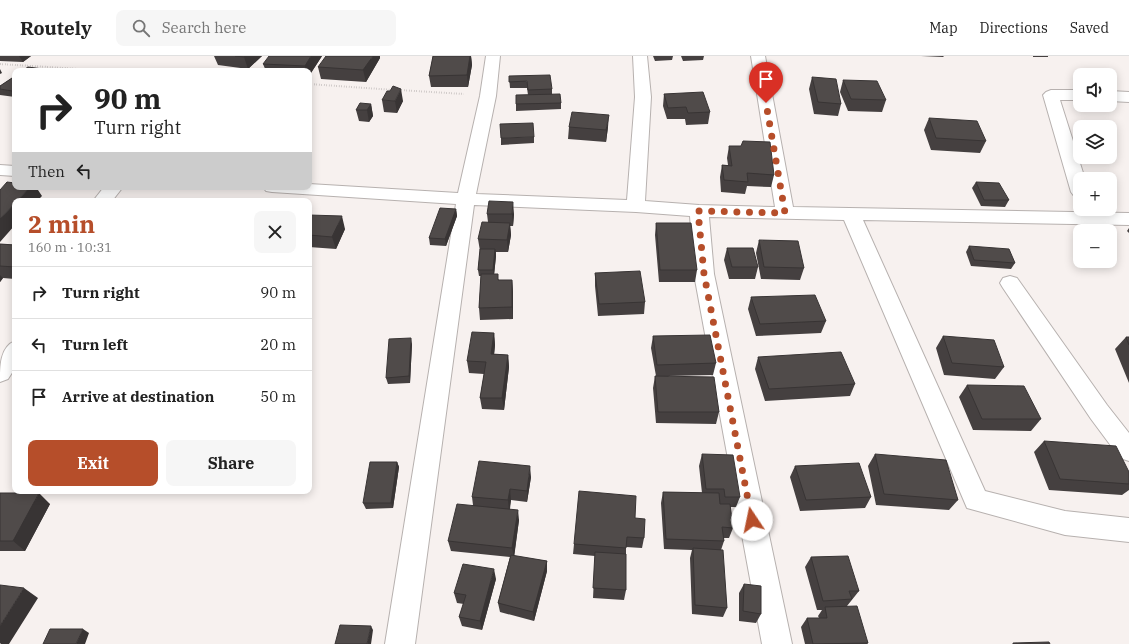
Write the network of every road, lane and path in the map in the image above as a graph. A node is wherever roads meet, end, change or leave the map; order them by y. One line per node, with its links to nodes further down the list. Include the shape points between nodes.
1 (493, 56): 8 (street)
2 (640, 56): 18 (street, via 643,97)
3 (758, 56): 20 (street)
4 (0, 64): 5 (path)
5 (63, 68)
6 (312, 84): 8 (path)
7 (1073, 95): 13 (street, via 1051,95)
8 (488, 96): 17 (street)
9 (1117, 96): 10 (street)
10 (1129, 97)
11 (0, 170): 12 (street)
12 (12, 171)
13 (1074, 172)
14 (312, 189): 17 (street)
15 (111, 190): 16 (street)
16 (105, 198)
17 (466, 199): 18 (street); 30 (street)
18 (636, 206): 19 (street)
19 (698, 211): 20 (street); 31 (street, via 704,274)
20 (785, 213): 22 (street)
21 (1073, 213): 22 (street)
22 (851, 214): 29 (street, via 976,500 1065,523)
23 (1106, 216): 24 (street)
24 (1127, 219)
25 (1010, 283): 28 (street, via 1099,412)
26 (12, 354): 27 (street)
27 (0, 373)
28 (1129, 450)
29 (1129, 530)
30 (400, 644)
31 (777, 644)

